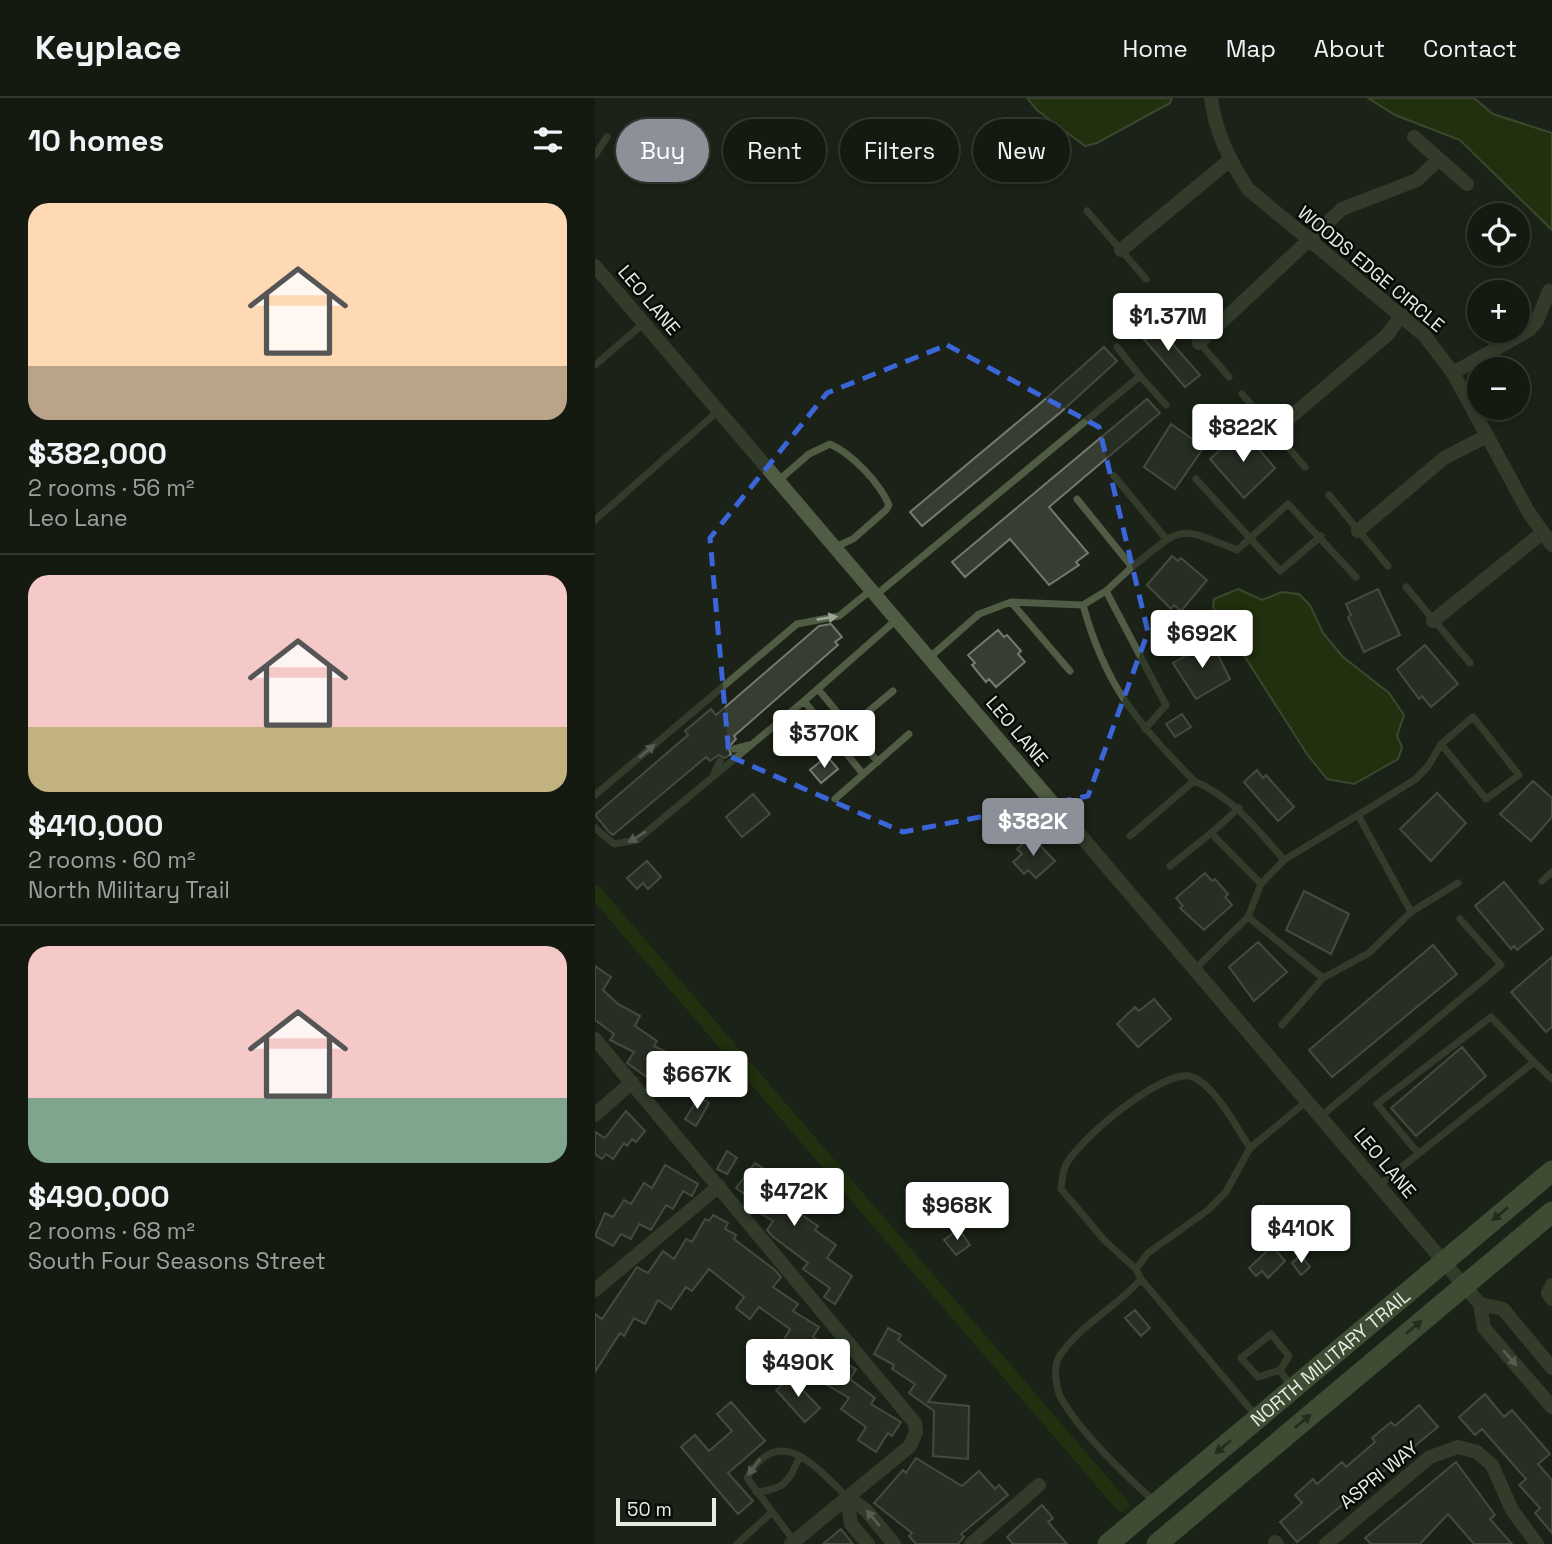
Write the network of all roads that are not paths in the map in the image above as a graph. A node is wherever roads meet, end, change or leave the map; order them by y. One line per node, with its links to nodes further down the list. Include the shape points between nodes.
1 (1211, 98): 6 (street, WOODS EDGE CIRCLE)
2 (607, 137): 4 (lane)
3 (1415, 137): 5 (street)
4 (595, 155)
5 (1439, 159): 7 (street); 9 (street, via 1417,180 1342,209)
6 (1230, 160): 9 (street, WOODS EDGE CIRCLE, via 1248,189); 10 (street)
7 (1467, 184)
8 (1087, 211): 10 (lane)
9 (1308, 241): 15 (street, WOODS EDGE CIRCLE); 17 (street)
10 (1121, 250): 12 (lane)
11 (595, 266): 16 (street, LEO LANE)
12 (1146, 279)
13 (1549, 291): 20 (street, via 1529,330)
14 (1174, 313): 17 (lane)
15 (1402, 315): 20 (street, WOODS EDGE CIRCLE); 26 (street, via 1387,335)
16 (644, 323): 19 (lane); 25 (street, LEO LANE)
17 (1199, 342): 22 (lane)
18 (1117, 347): 21 (lane)
19 (595, 365)
20 (1453, 373): 27 (street, WOODS EDGE CIRCLE)
21 (1140, 376): 24 (lane); 47 (lane)
22 (1229, 377)
23 (1242, 394): 26 (lane)
24 (1166, 405)
25 (718, 411): 31 (street, LEO LANE); 34 (lane)
26 (1274, 431): 28 (lane)
27 (1487, 436): 35 (street, via 1444,458); 36 (street, WOODS EDGE CIRCLE)
28 (1305, 467)
29 (1114, 476): 39 (lane)
30 (1196, 478): 38 (lane)
31 (778, 481): 41 (street, LEO LANE); 41 (lane, via 809,454 830,444 842,450 883,492 886,510 853,539)
32 (1329, 495): 35 (lane)
33 (1077, 499): 43 (lane)
34 (595, 520)
35 (1358, 531): 42 (lane)
36 (1542, 533): 40 (street, WOODS EDGE CIRCLE); 51 (street)
37 (1321, 536): 38 (lane, via 1288,504); 38 (lane, via 1280,571); 44 (lane)
38 (1250, 539): 39 (lane, via 1237,550 1190,531)
39 (1167, 540): 43 (lane)
40 (1552, 545)
41 (835, 548): 47 (street, LEO LANE)
42 (1388, 566)
43 (1132, 567): 46 (lane)
44 (1356, 577)
45 (1406, 587): 51 (lane)
46 (1106, 591): 49 (lane); 59 (lane, via 1166,705)
47 (873, 592): 50 (street, LEO LANE); 69 (lane, one-way to 47, via 797,624 839,616)
48 (1011, 603): 49 (lane); 52 (lane, via 979,614); 54 (lane)
49 (1083, 605): 59 (lane, via 1099,655 1121,699)
50 (897, 620): 52 (street, LEO LANE); 55 (lane)
51 (1433, 621): 53 (lane)
52 (929, 658): 85 (street, LEO LANE)
53 (1469, 663)
54 (1070, 671)
55 (818, 689): 57 (lane); 58 (lane)
56 (893, 691): 58 (lane)
57 (804, 701): 61 (lane); 66 (lane)
58 (851, 726): 65 (lane)
59 (1145, 729): 68 (lane)
60 (909, 734): 65 (lane)
61 (753, 744): 63 (lane); 67 (lane)
62 (1441, 744): 62 (lane, via 1473,717 1519,775 1486,799); 72 (lane, via 1416,779)
63 (734, 749)
64 (720, 761): 67 (lane)
65 (878, 761): 66 (lane)
66 (863, 774): 70 (lane)
67 (712, 777): 73 (lane, one-way to 73, via 637,840 614,844)
68 (1194, 781): 71 (lane); 75 (lane)
69 (595, 795)
70 (835, 799)
71 (1239, 808): 74 (lane); 76 (lane)
72 (1358, 815): 76 (lane); 82 (lane)
73 (595, 828)
74 (1211, 833): 77 (lane); 81 (lane)
75 (1130, 836)
76 (1283, 860): 81 (lane)
77 (1170, 866)
78 (1552, 872): 79 (lane)
79 (1542, 881)
80 (1458, 883): 82 (lane)
81 (1261, 884): 83 (lane)
82 (1411, 912): 86 (lane, via 1369,953)
83 (1248, 917): 85 (lane); 86 (lane)
84 (1460, 919): 94 (lane, via 1500,965)
85 (1195, 969): 92 (street, LEO LANE)
86 (1323, 978): 87 (lane)
87 (1283, 1025)
88 (595, 1039): 91 (street)
89 (1534, 1062): 90 (lane); 96 (lane); 96 (lane, via 1491,1017 1377,1104)
90 (1552, 1079)
91 (632, 1082): 93 (street); 99 (street)
92 (1307, 1101): 94 (street, LEO LANE); 95 (lane)
93 (595, 1115)
94 (1320, 1117): 98 (street, LEO LANE)
95 (1250, 1148): 102 (lane, via 1226,1192 1148,1253); 102 (lane, via 1221,1103 1194,1077 1179,1074 1120,1110 1079,1149 1065,1166 1061,1189)
96 (1418, 1153): 98 (lane)
97 (1552, 1171): 101 (main road, NORTH MILITARY TRAIL, one-way to 101)
98 (1379, 1185): 101 (street, LEO LANE)
99 (719, 1186): 106 (street); 117 (street, via 915,1423 910,1446)
100 (1552, 1212): 104 (main road, NORTH MILITARY TRAIL)
101 (1443, 1261): 104 (street, LEO LANE); 111 (main road, NORTH MILITARY TRAIL)
102 (1136, 1269): 103 (lane)
103 (1140, 1279): 113 (lane); 118 (lane, via 1066,1347 1057,1360 1056,1384 1073,1414)
104 (1464, 1285): 108 (street, LEO LANE); 126 (main road, NORTH MILITARY TRAIL, one-way to 104)
105 (1552, 1285): 107 (street, via 1548,1293)
106 (595, 1290)
107 (1552, 1299)
108 (1479, 1304): 109 (street, via 1503,1310); 112 (street, one-way to 112, via 1484,1328)
109 (1552, 1368)
110 (1280, 1370): 110 (lane, via 1289,1356 1271,1334 1241,1357 1258,1377); 111 (lane)
111 (1293, 1388): 113 (main road, NORTH MILITARY TRAIL)
112 (1552, 1406)
113 (1258, 1418): 118 (main road, NORTH MILITARY TRAIL, one-way to 118)
114 (800, 1456): 116 (lane, via 781,1487); 116 (lane, one-way to 116, via 790,1450 764,1455 747,1478); 117 (lane)
115 (1039, 1485): 124 (street)
116 (756, 1492): 119 (lane)
117 (847, 1497): 120 (street); 122 (street, via 851,1524); 123 (street, one-way to 117, via 866,1510)
118 (1156, 1504): 125 (main road, NORTH MILITARY TRAIL)
119 (771, 1513): 120 (lane); 121 (lane)
120 (792, 1543)
121 (737, 1544)
122 (868, 1544)
123 (894, 1544)
124 (971, 1544)
125 (1108, 1544)
126 (1157, 1544)
127 (1326, 1544): 128 (street, ASPRI WAY, via 1430,1457 1458,1447 1477,1452 1492,1465 1512,1510)
128 (1537, 1544)

